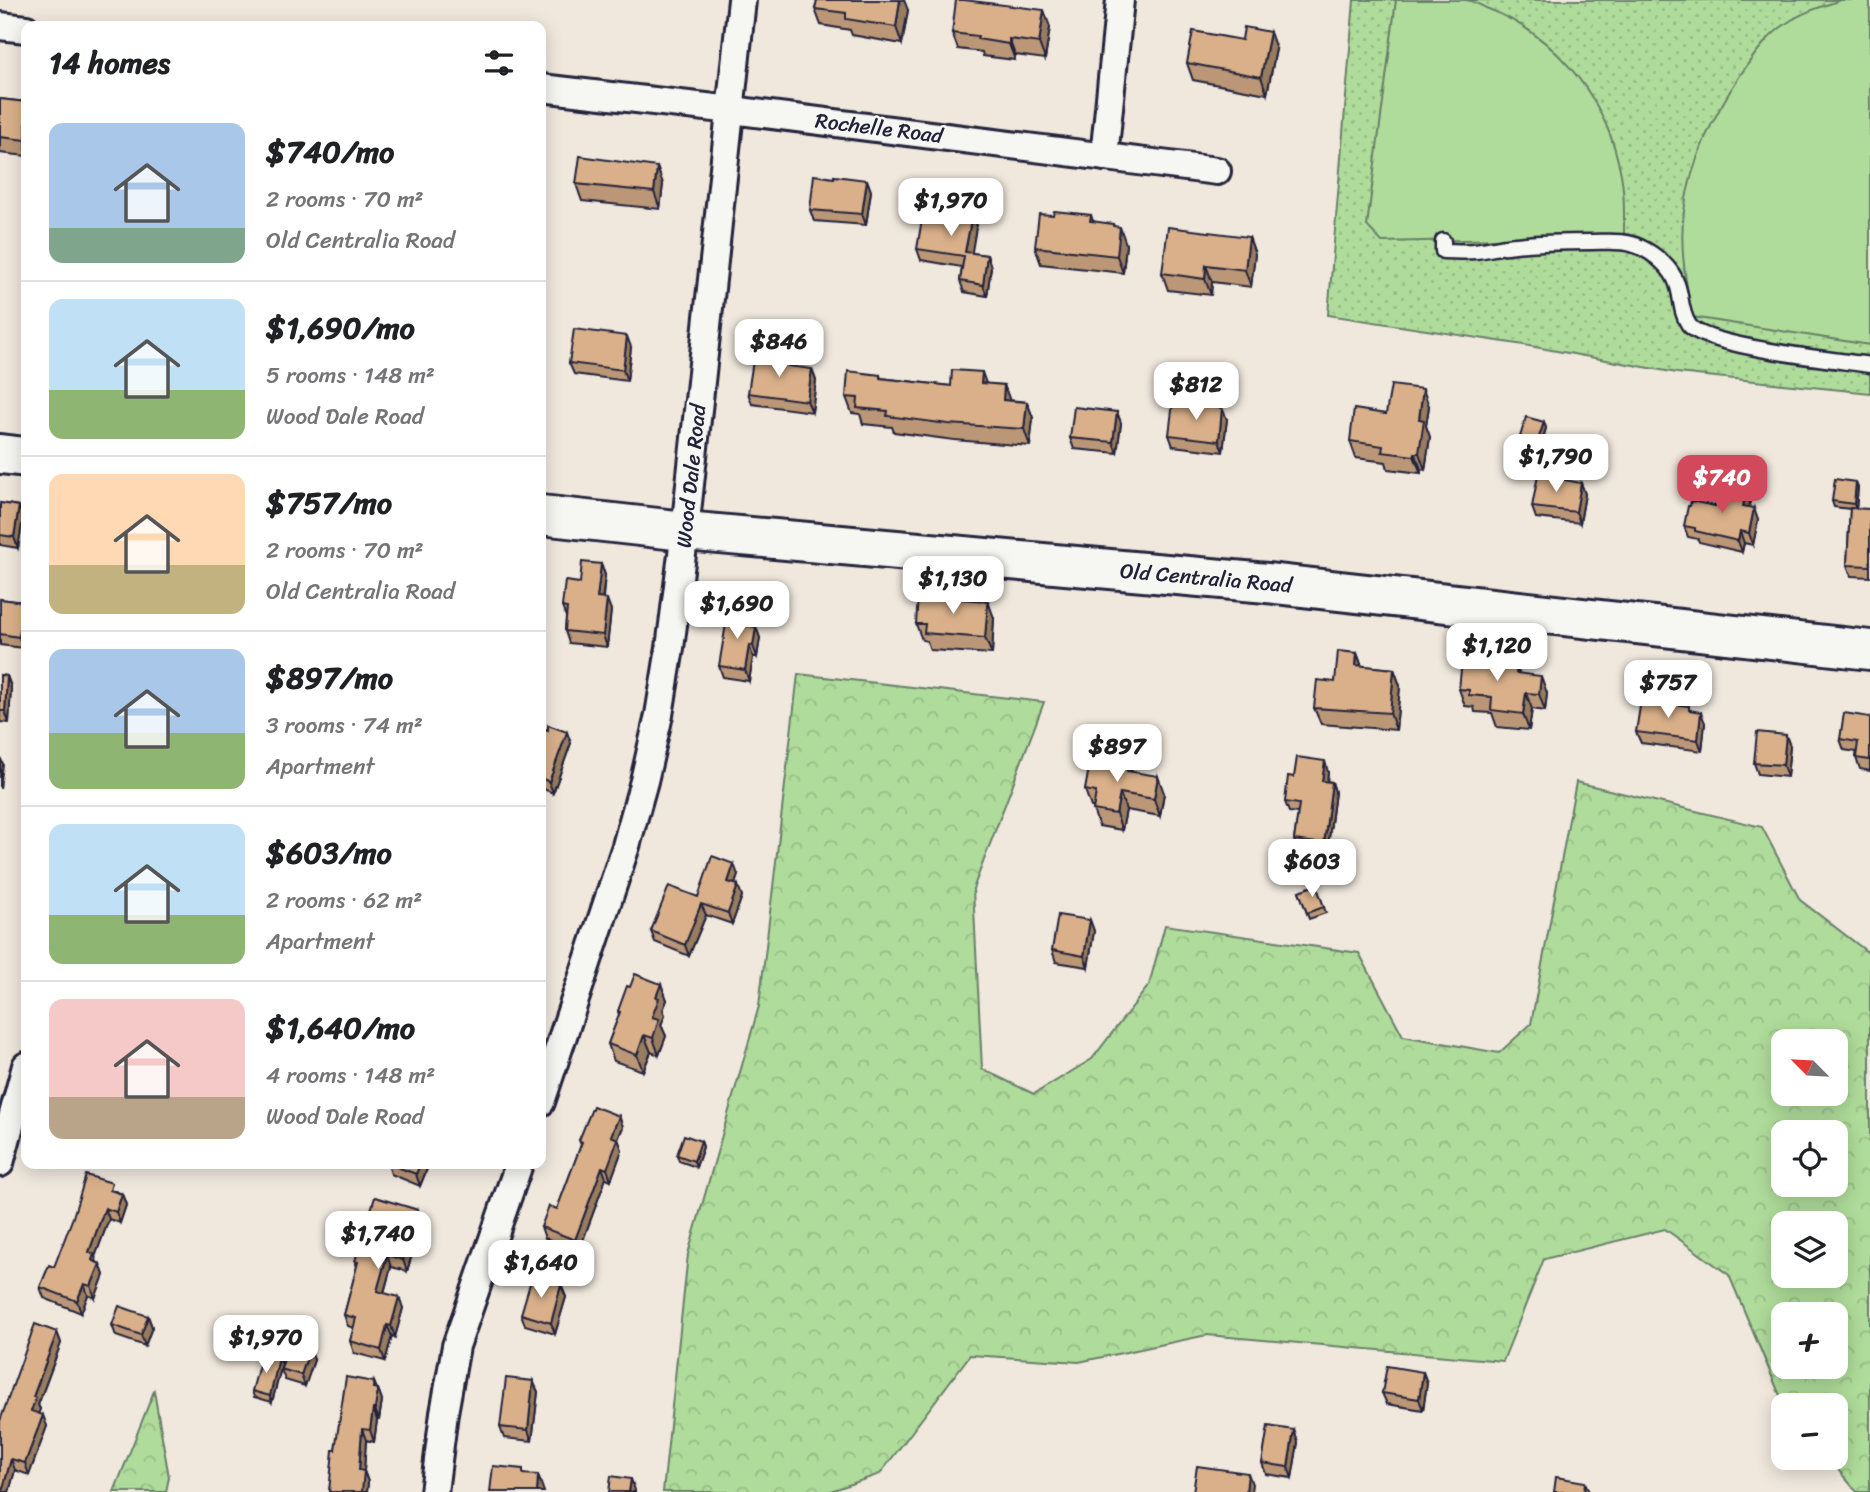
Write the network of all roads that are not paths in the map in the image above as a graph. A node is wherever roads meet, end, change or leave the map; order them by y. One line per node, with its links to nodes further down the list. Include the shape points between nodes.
1 (742, 0): 6 (street, Wood Dale Road)
2 (1119, 0): 7 (street)
3 (0, 26): 4 (street)
4 (21, 28)
5 (546, 89): 6 (street, Rochelle Road)
6 (732, 110): 7 (street, Rochelle Road); 14 (street, Wood Dale Road)
7 (1104, 157): 8 (street, Rochelle Road)
8 (1217, 171)
9 (1443, 241): 10 (lane, via 1443,251 1581,242 1640,247 1671,271 1683,312 1695,331 1753,347)
10 (1870, 365)
11 (0, 454): 12 (street)
12 (21, 456)
13 (546, 515): 14 (street, Old Centralia Road)
14 (685, 531): 15 (street, Old Centralia Road, via 1267,583); 17 (street, Wood Dale Road, via 670,648 644,781)
15 (1870, 650)
16 (21, 1086): 18 (street)
17 (546, 1087)
18 (0, 1163)
19 (517, 1169): 20 (street, via 456,1346)
20 (434, 1492)

